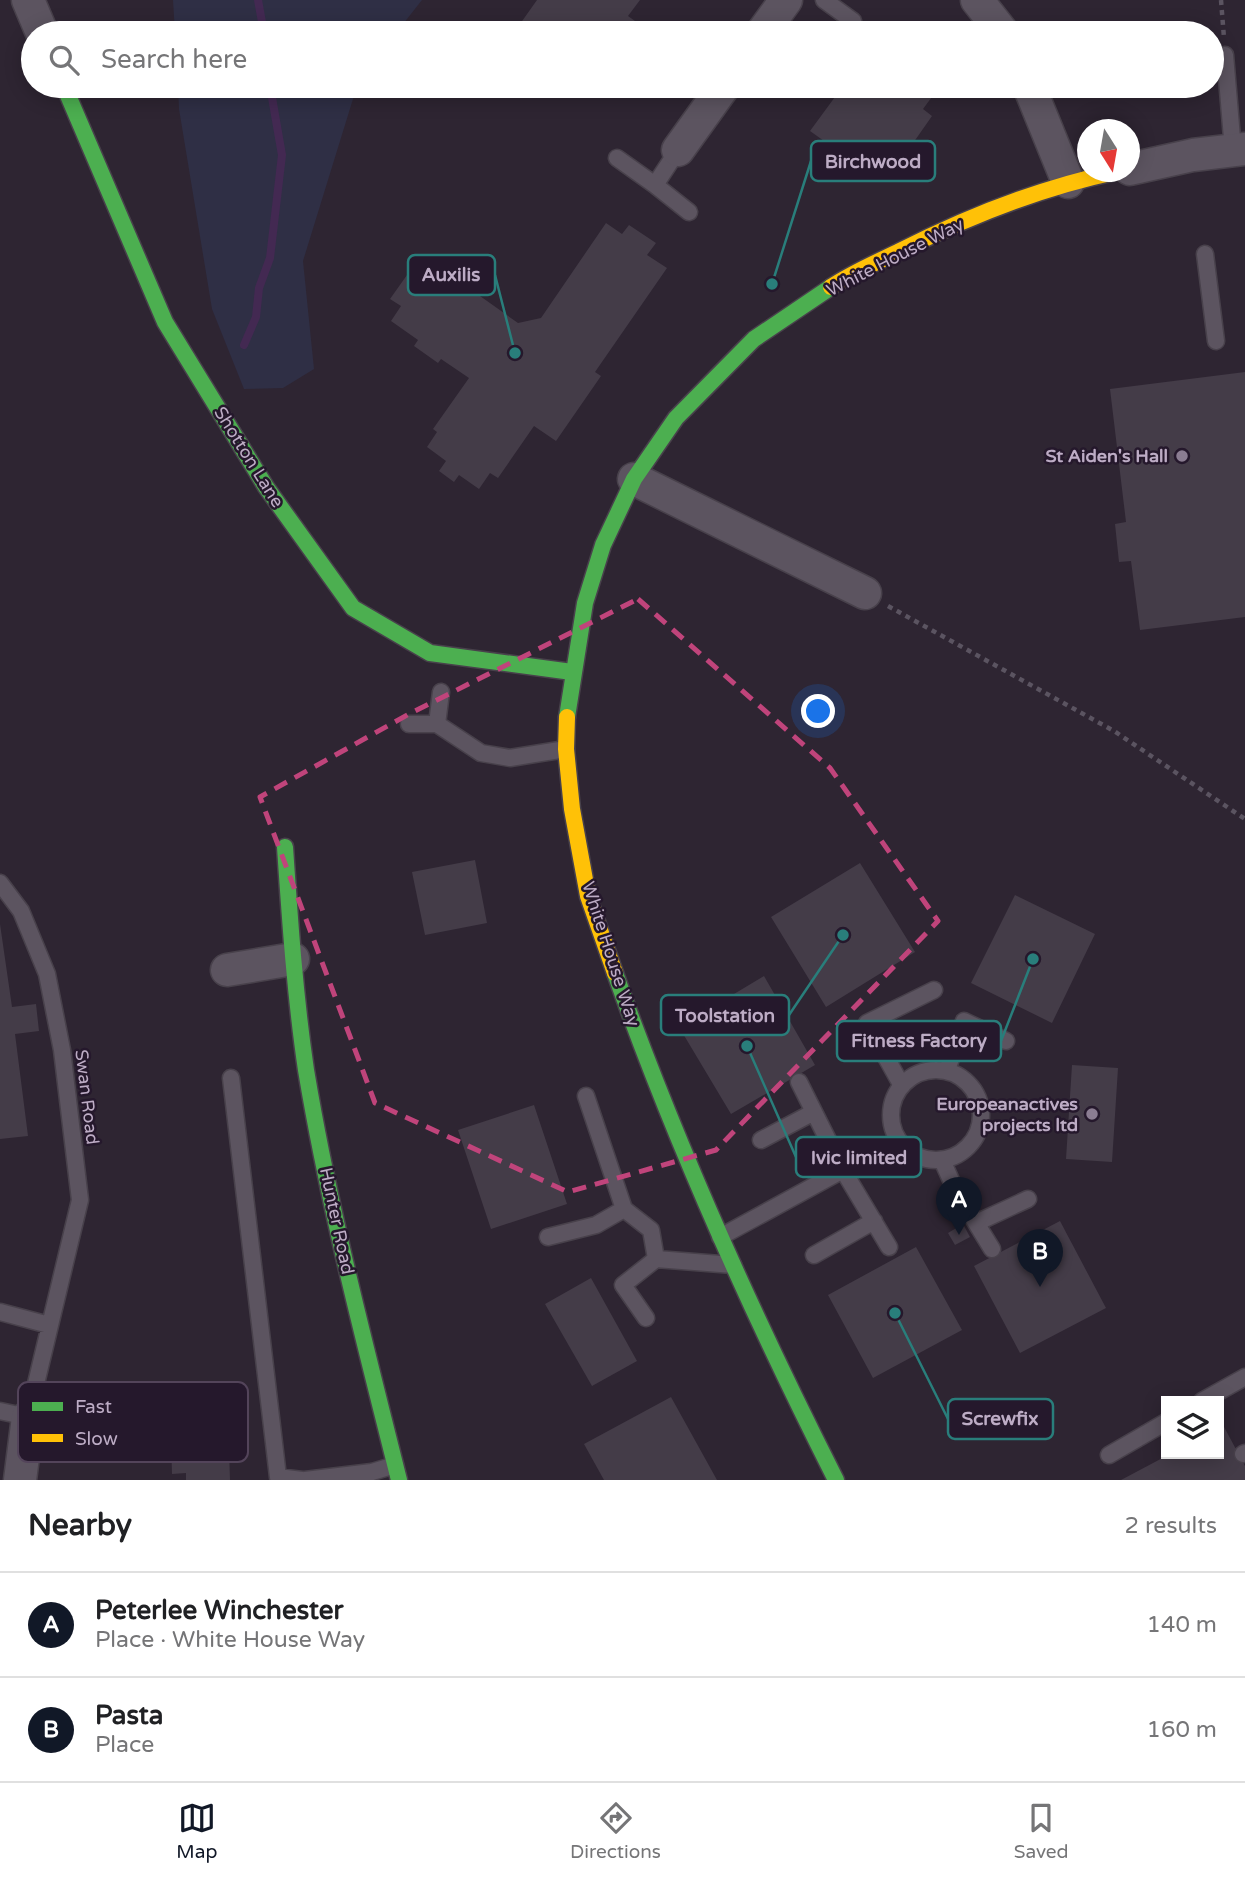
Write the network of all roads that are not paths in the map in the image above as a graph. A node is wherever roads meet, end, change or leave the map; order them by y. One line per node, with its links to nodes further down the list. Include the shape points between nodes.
1 (28, 0): 5 (street)
2 (786, 0): 6 (street)
3 (824, 0): 7 (lane)
4 (977, 0): 8 (street)
5 (37, 21)
6 (771, 21)
7 (853, 21)
8 (994, 21)
9 (1225, 55): 14 (lane)
10 (69, 98): 25 (street, Shotton Lane, via 165,322 266,487 353,608 430,653)
11 (710, 98): 13 (street)
12 (1034, 98): 18 (street)
13 (678, 150): 19 (lane)
14 (1239, 150): 16 (street)
15 (617, 158): 19 (lane)
16 (1140, 167)
17 (1077, 180): 18 (street, White House Way)
18 (1068, 182): 23 (street, White House Way, via 943,229 846,277 754,339 676,418)
19 (655, 185): 20 (lane)
20 (689, 212)
21 (1205, 254): 22 (lane)
22 (1216, 341)
23 (634, 479): 24 (street); 25 (street, White House Way, via 603,545)
24 (865, 593)
25 (572, 672): 29 (street, White House Way)
26 (441, 692): 28 (lane)
27 (409, 724): 28 (lane)
28 (437, 724): 29 (lane, via 481,753 510,758)
29 (566, 748): 51 (street, White House Way, via 588,896 652,1077)
30 (285, 847): 32 (street, Hunter Road)
31 (0, 883): 59 (lane, Swan Road, via 21,911 47,974 62,1050 80,1200)
32 (293, 959): 33 (street); 68 (street, Hunter Road, via 314,1112)
33 (227, 970)
34 (934, 990): 39 (lane, via 867,1023)
35 (1006, 1041): 36 (lane, via 964,1021)
36 (947, 1070): 39 (lane, via 918,1073); 44 (lane, via 975,1090 982,1119 978,1134 964,1152)
37 (231, 1078): 69 (lane)
38 (799, 1082): 41 (lane)
39 (902, 1086): 43 (lane, via 890,1117)
40 (586, 1096): 47 (lane)
41 (814, 1112): 42 (lane); 45 (lane)
42 (761, 1140)
43 (898, 1140): 44 (lane, via 923,1159); 45 (lane)
44 (942, 1160): 49 (lane)
45 (843, 1170): 48 (lane); 51 (lane)
46 (1028, 1199): 49 (lane)
47 (624, 1209): 50 (lane, via 596,1225); 55 (lane, via 650,1230)
48 (874, 1220): 52 (lane); 54 (lane)
49 (976, 1223): 53 (lane)
50 (548, 1237)
51 (720, 1237): 56 (street, White House Way)
52 (889, 1247)
53 (992, 1249)
54 (814, 1255)
55 (656, 1259): 56 (lane); 58 (lane, via 624,1285)
56 (733, 1265): 72 (street, White House Way)
57 (0, 1312): 59 (lane)
58 (646, 1318)
59 (49, 1325): 61 (lane, Swan Road)
60 (1245, 1377): 62 (lane)
61 (27, 1382)
62 (1211, 1396)
63 (14, 1414): 66 (street)
64 (1161, 1425): 65 (lane)
65 (1109, 1455)
66 (18, 1458)
67 (18, 1462): 70 (street)
68 (397, 1473): 71 (lane)
69 (278, 1479): 71 (lane)
70 (20, 1480)
71 (304, 1480)
72 (836, 1480)

